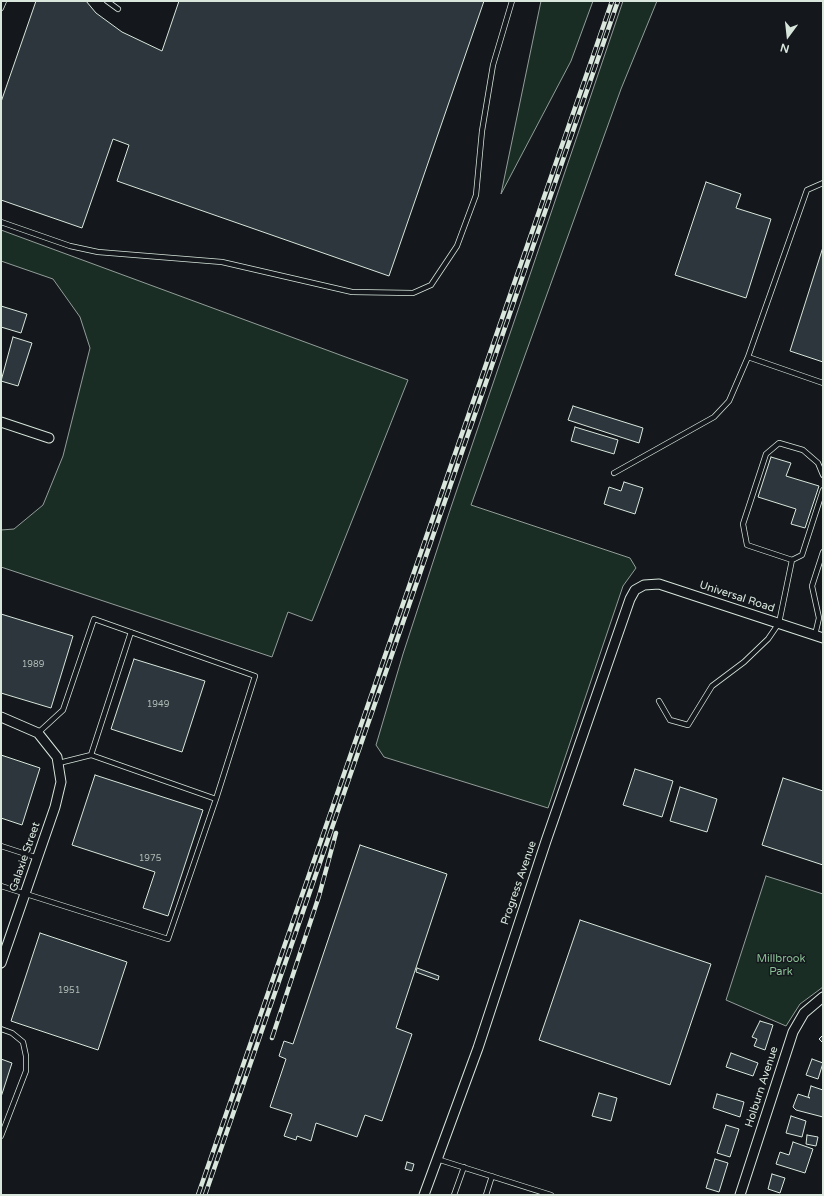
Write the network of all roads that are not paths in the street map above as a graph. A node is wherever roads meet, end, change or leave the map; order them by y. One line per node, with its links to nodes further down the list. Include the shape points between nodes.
1 (4, 1): 4 (lane)
2 (107, 1): 5 (lane)
3 (512, 1): 7 (lane, via 493,65 482,131 476,195 457,246 431,285 413,293 352,292 222,262 98,252 70,246)
4 (1, 8)
5 (118, 9)
6 (823, 183): 8 (lane, via 807,190)
7 (1, 222)
8 (748, 356): 9 (lane); 12 (lane, via 729,401 714,417)
9 (823, 383)
10 (1, 422): 11 (street)
11 (49, 438)
12 (614, 473)
13 (823, 474): 16 (lane, via 818,462 803,450 779,443 766,454 742,524 748,544)
14 (823, 490): 16 (lane, via 802,555)
15 (823, 552): 20 (lane, via 812,586 819,618)
16 (792, 560): 18 (lane)
17 (644, 585): 18 (street, Universal Road, via 659,584); 35 (street, Progress Avenue, via 635,590 630,599 478,1048)
18 (779, 623): 20 (street, Universal Road); 21 (lane, via 768,639 744,662 712,686 688,725 670,720)
19 (131, 632): 23 (lane, via 94,619 63,710); 24 (lane); 26 (lane, via 255,676)
20 (819, 636)
21 (659, 701)
22 (1, 717): 23 (street)
23 (38, 733): 25 (street)
24 (91, 755): 25 (lane); 26 (lane)
25 (58, 760): 28 (street, Galaxie Street, via 61,782)
26 (216, 799): 30 (lane, via 168,938)
27 (1, 846): 28 (lane)
28 (38, 858): 30 (street, Galaxie Street)
29 (1, 886): 30 (lane)
30 (25, 894): 31 (street, Galaxie Street)
31 (1, 963)
32 (823, 997): 42 (street, Holburn Avenue, via 804,1013 792,1032)
33 (1, 1029): 34 (lane, via 12,1033 23,1042 26,1056 26,1071)
34 (1, 1136)
35 (436, 1159): 36 (lane); 38 (street, Progress Avenue)
36 (464, 1167): 37 (lane); 39 (lane)
37 (492, 1176): 40 (lane); 41 (lane)
38 (424, 1195)
39 (454, 1195)
40 (486, 1195)
41 (551, 1195)
42 (740, 1195)

